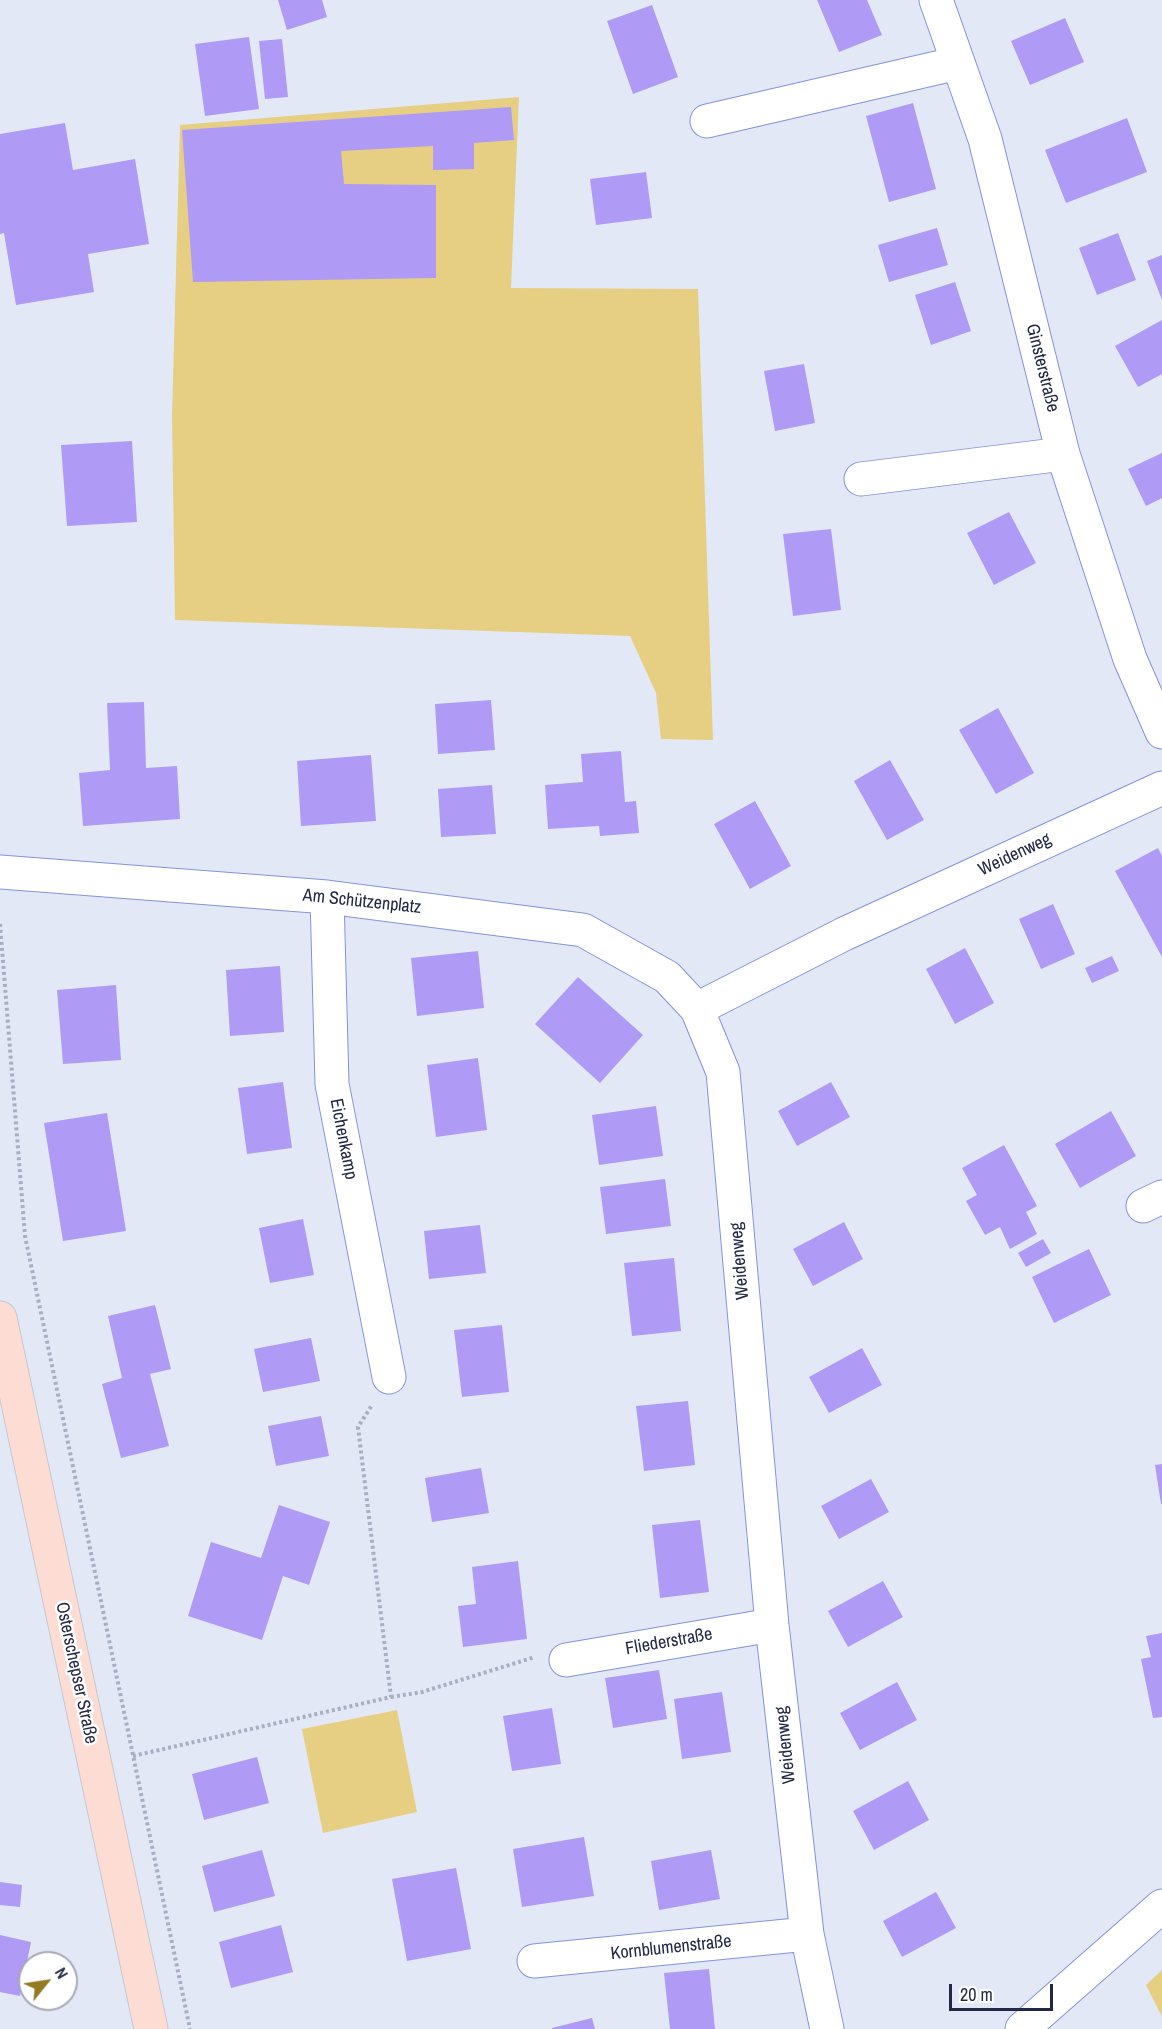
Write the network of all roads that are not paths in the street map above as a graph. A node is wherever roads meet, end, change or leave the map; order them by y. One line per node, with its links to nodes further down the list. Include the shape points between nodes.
1 (936, 0): 2 (street, Ginsterstraße)
2 (958, 63): 3 (street); 4 (street, Ginsterstraße, via 985,139)
3 (708, 121)
4 (1063, 454): 5 (street); 6 (street, Ginsterstraße, via 1130,659)
5 (861, 479)
6 (1162, 732)
7 (1162, 788): 10 (street, Weidenweg, via 844,933)
8 (0, 872): 9 (street, Am Schützenplatz)
9 (327, 897): 10 (street, Am Schützenplatz, via 584,930 667,977); 12 (street, Eichenkamp, via 332,1084)
10 (697, 1009): 13 (street, Weidenweg, via 723,1072)
11 (0, 1318): 18 (main road, Osterschepser Straße)
12 (389, 1377)
13 (772, 1625): 14 (street, Fliederstraße); 16 (street, Weidenweg)
14 (566, 1660)
15 (1162, 1906): 20 (street)
16 (807, 1934): 17 (street, Kornblumenstraße); 19 (street, Weidenweg)
17 (534, 1961)
18 (151, 2029)
19 (827, 2029)
20 (1022, 2029)

